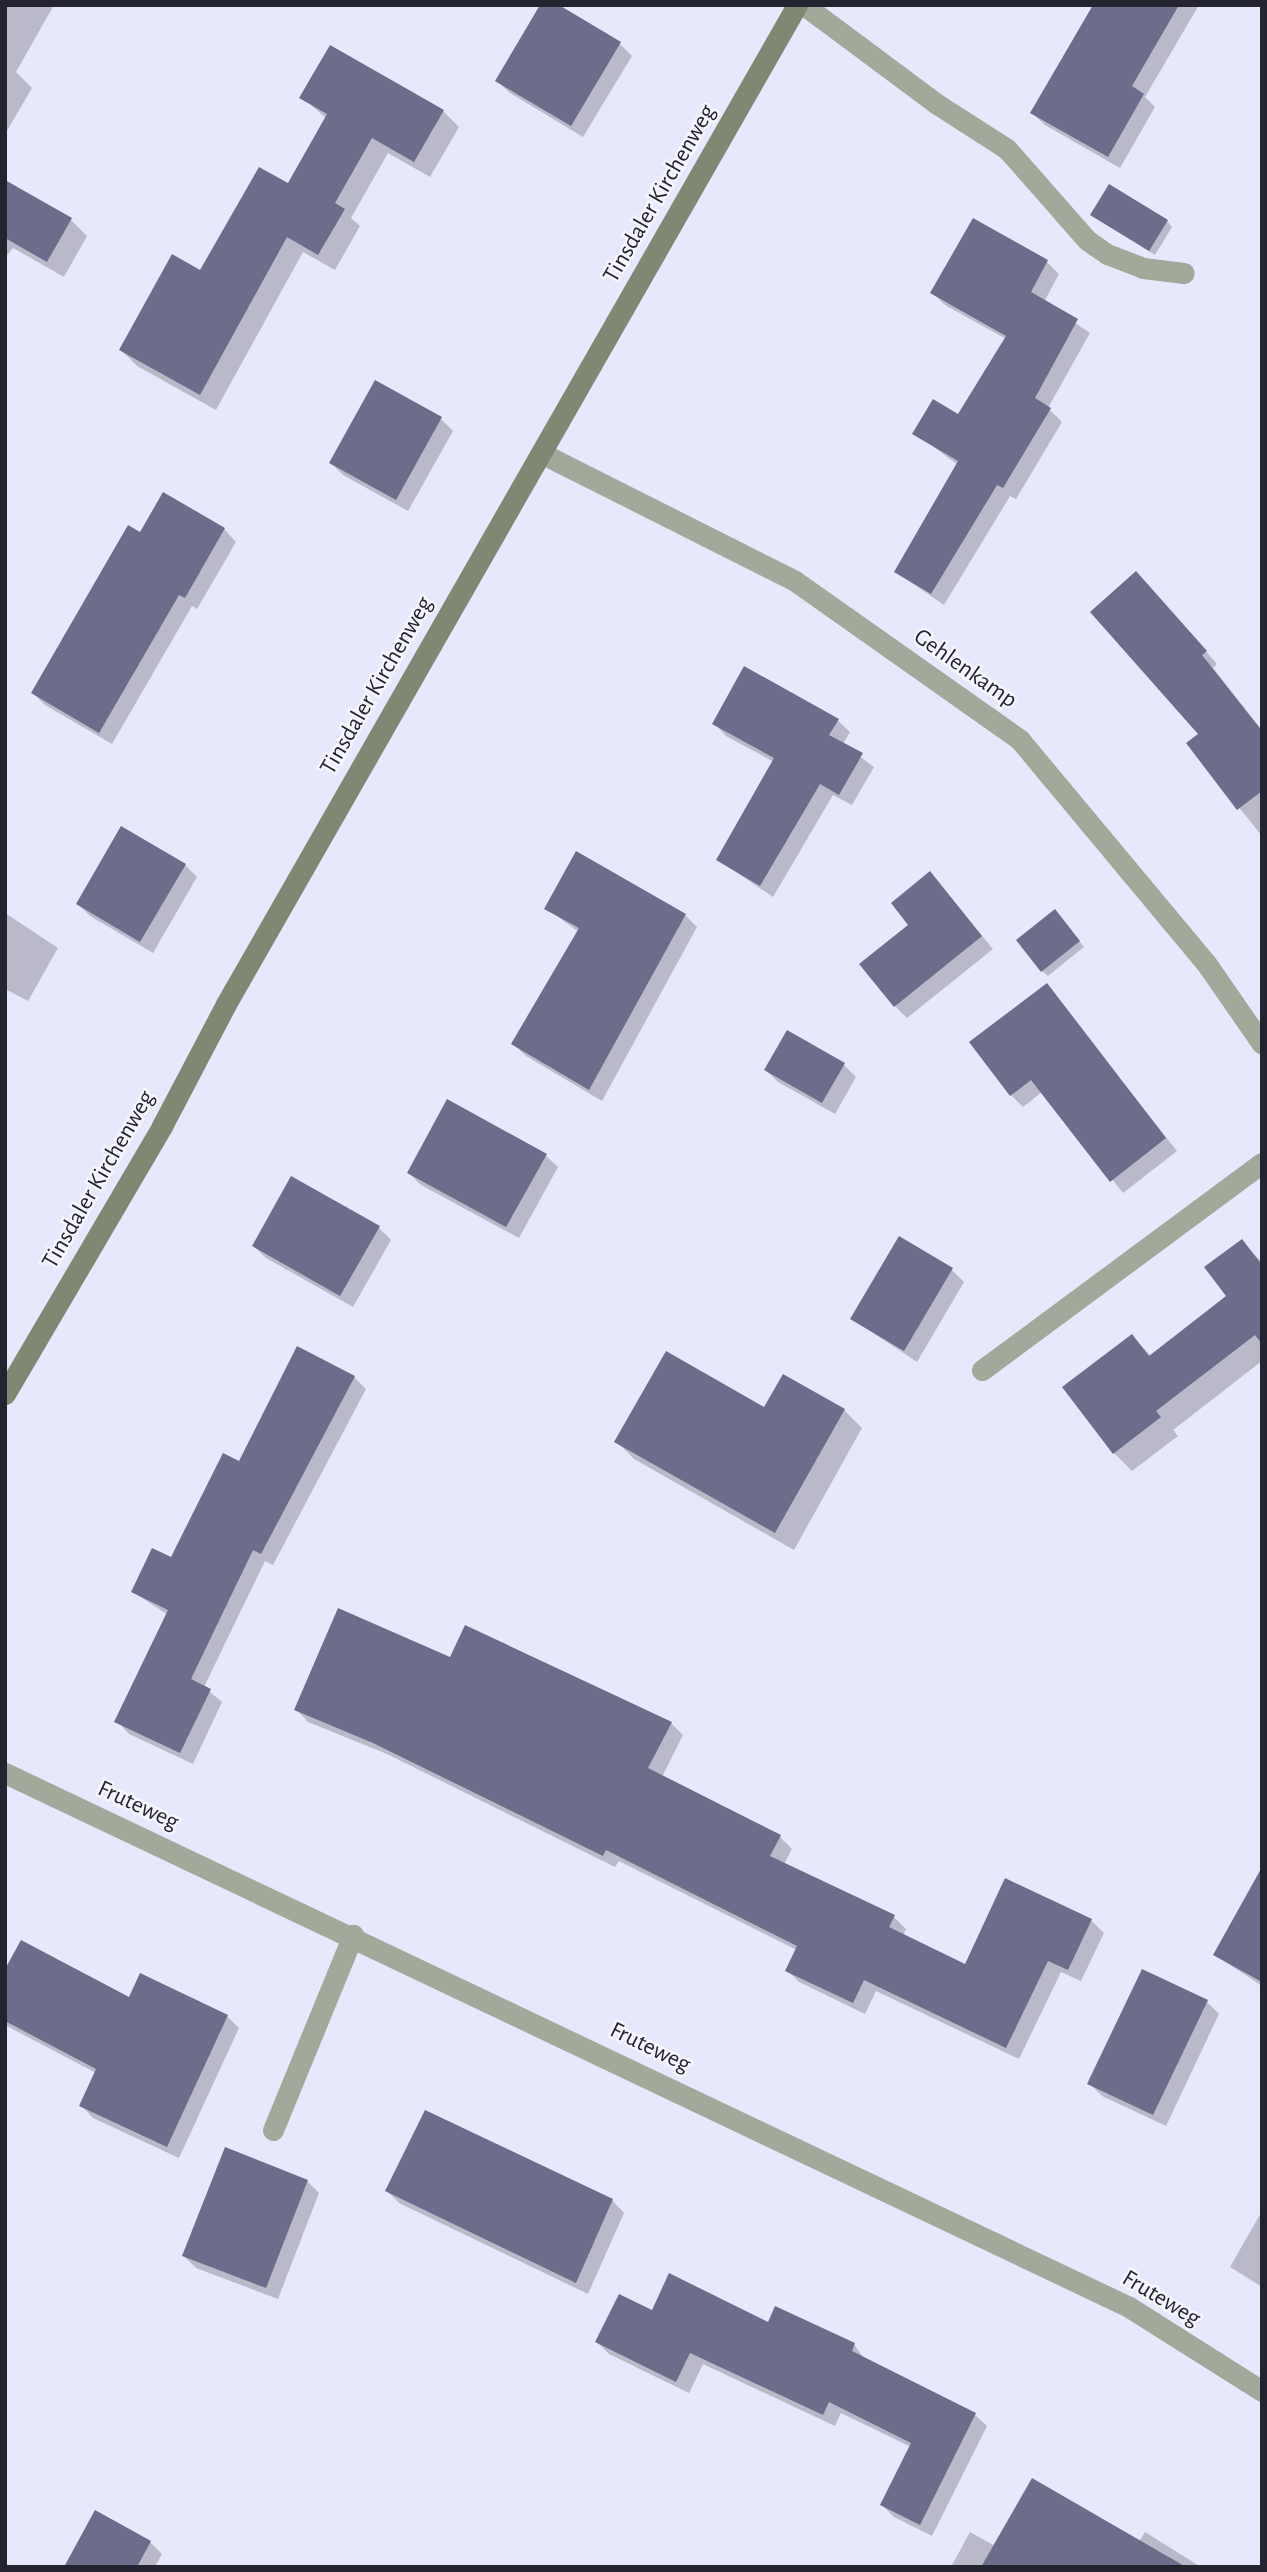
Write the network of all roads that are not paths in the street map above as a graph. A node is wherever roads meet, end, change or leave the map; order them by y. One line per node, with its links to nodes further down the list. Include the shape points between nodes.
1 (797, 5): 4 (street, Tinsdaler Kirchenweg)
2 (804, 5): 3 (street, via 916,89 1007,149 1087,240 1107,254 1143,268)
3 (1184, 273)
4 (541, 453): 5 (street, Gehlenkamp, via 795,581 1020,740 1206,963); 8 (street, Tinsdaler Kirchenweg, via 226,1004 162,1126)
5 (1262, 1044)
6 (1262, 1163): 7 (street)
7 (982, 1370)
8 (5, 1394)
9 (5, 1773): 10 (street, Fruteweg)
10 (353, 1935): 11 (street); 12 (street, Fruteweg, via 1129,2306)
11 (273, 2130)
12 (1262, 2391)

